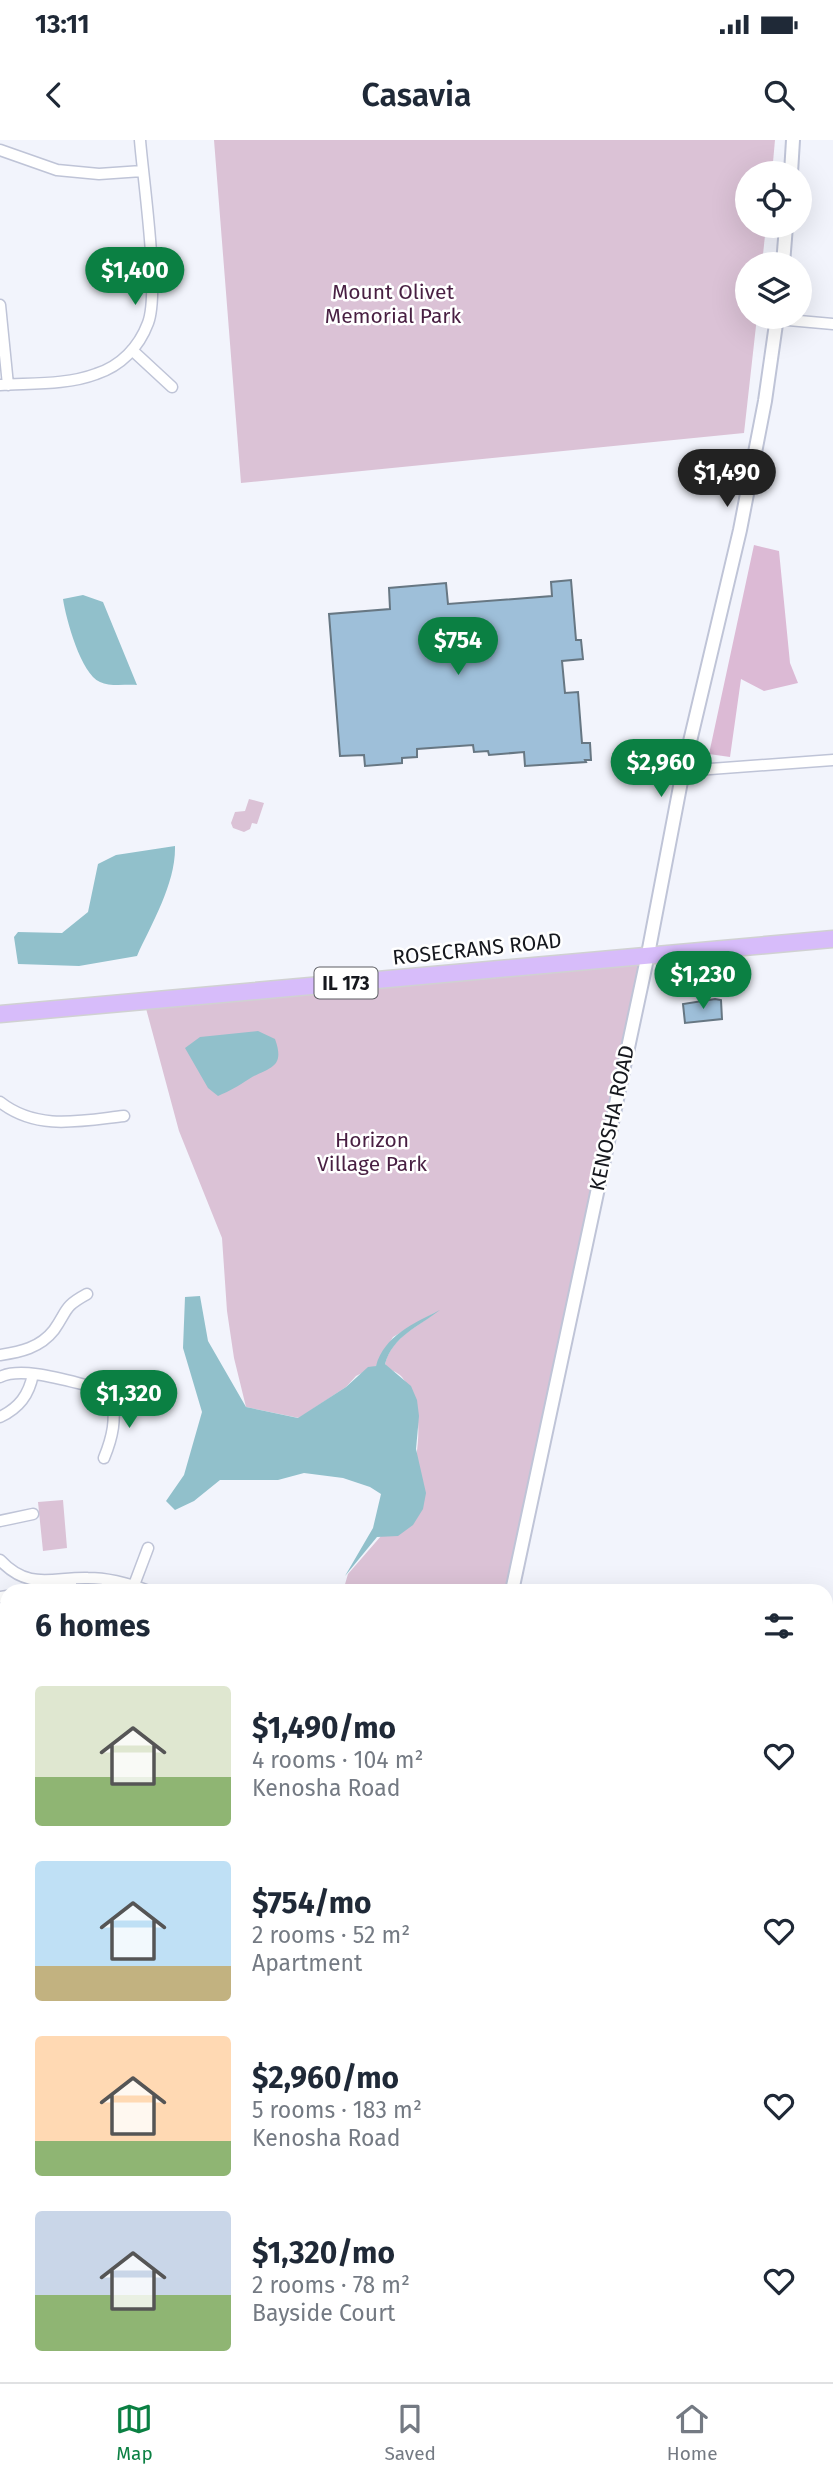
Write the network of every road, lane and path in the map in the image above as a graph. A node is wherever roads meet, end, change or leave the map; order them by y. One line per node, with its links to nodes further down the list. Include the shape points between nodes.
1 (140, 140): 5 (street)
2 (793, 140): 4 (street)
3 (0, 150): 5 (street, via 75,173)
4 (792, 161)
5 (142, 171): 10 (street, via 152,293 149,321)
6 (0, 306): 11 (street)
7 (812, 322): 8 (street)
8 (833, 324)
9 (775, 329): 14 (street, KENOSHA ROAD, via 740,530)
10 (132, 350): 11 (street, via 117,365 96,375); 12 (street)
11 (4, 385)
12 (172, 387)
13 (833, 760): 14 (street)
14 (683, 771): 16 (street, KENOSHA ROAD)
15 (833, 939): 16 (main road, ROSECRANS ROAD / IL 173)
16 (648, 954): 17 (main road, ROSECRANS ROAD / IL 173); 34 (street, KENOSHA ROAD)
17 (0, 1014)
18 (0, 1102): 19 (street, via 19,1115 42,1121)
19 (124, 1116)
20 (87, 1294): 21 (street, via 69,1304 54,1329 32,1347)
21 (0, 1355)
22 (33, 1374): 23 (street); 24 (street, via 20,1404); 25 (street, via 103,1389 112,1396 116,1418)
23 (0, 1377)
24 (0, 1417)
25 (104, 1458)
26 (33, 1514): 27 (street)
27 (0, 1521)
28 (148, 1548): 33 (street)
29 (0, 1560): 30 (street, via 25,1578 41,1582)
30 (71, 1579): 31 (street); 32 (street)
31 (71, 1584)
32 (128, 1584)
33 (134, 1584)
34 (513, 1584)

